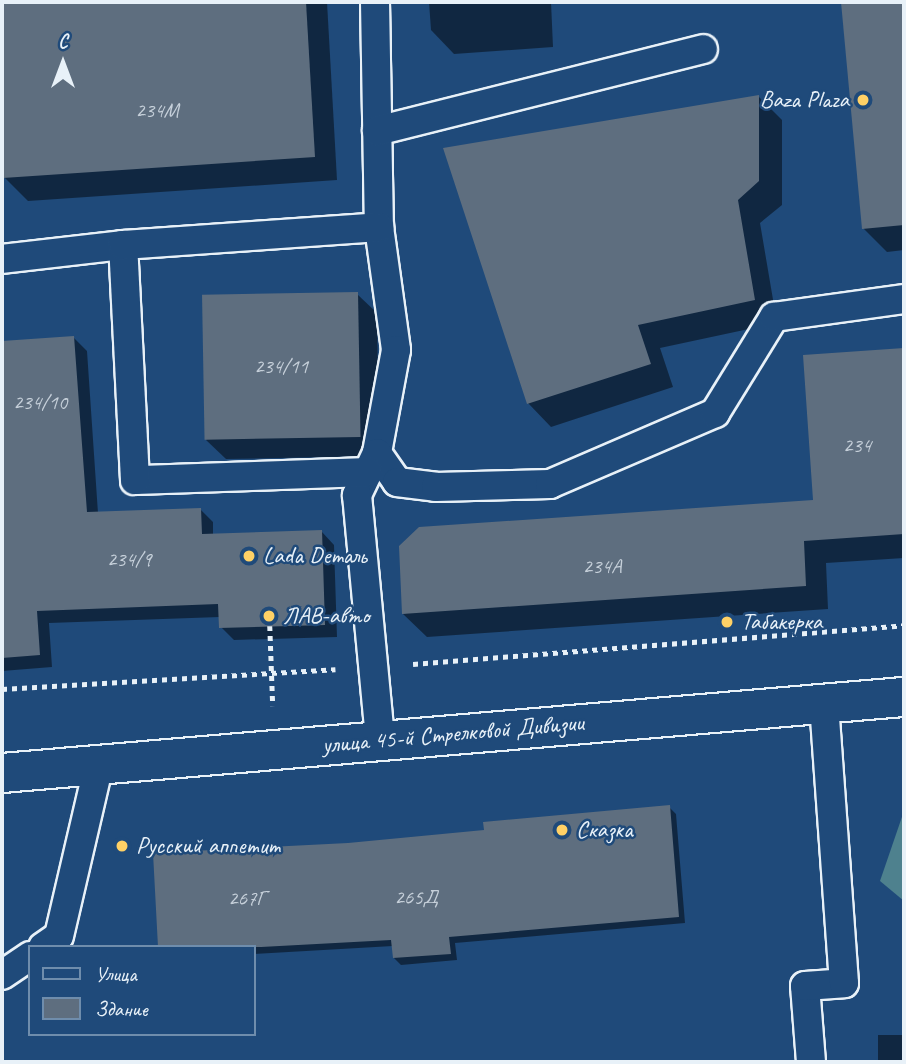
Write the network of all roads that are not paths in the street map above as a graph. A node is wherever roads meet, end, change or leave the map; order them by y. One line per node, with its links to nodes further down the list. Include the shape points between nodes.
1 (375, 2): 3 (lane)
2 (703, 49): 3 (lane)
3 (377, 131): 4 (lane)
4 (379, 227): 5 (lane); 8 (lane, via 396,351)
5 (123, 245): 6 (lane); 8 (lane, via 135,480)
6 (2, 259)
7 (904, 299): 8 (lane, via 774,317 715,413 550,484 436,487 397,482)
8 (372, 463): 11 (lane, via 357,495)
9 (904, 697): 10 (main road, улица 45-й Стрелковой Дивизии)
10 (824, 702): 11 (main road, улица 45-й Стрелковой Дивизии); 17 (lane, via 844,983 805,986)
11 (380, 740): 12 (main road, улица 45-й Стрелковой Дивизии)
12 (99, 764): 13 (main road, улица 45-й Стрелковой Дивизии); 14 (lane, via 59,936)
13 (2, 772)
14 (46, 945)
15 (28, 957): 16 (lane)
16 (2, 975)
17 (811, 1062)

